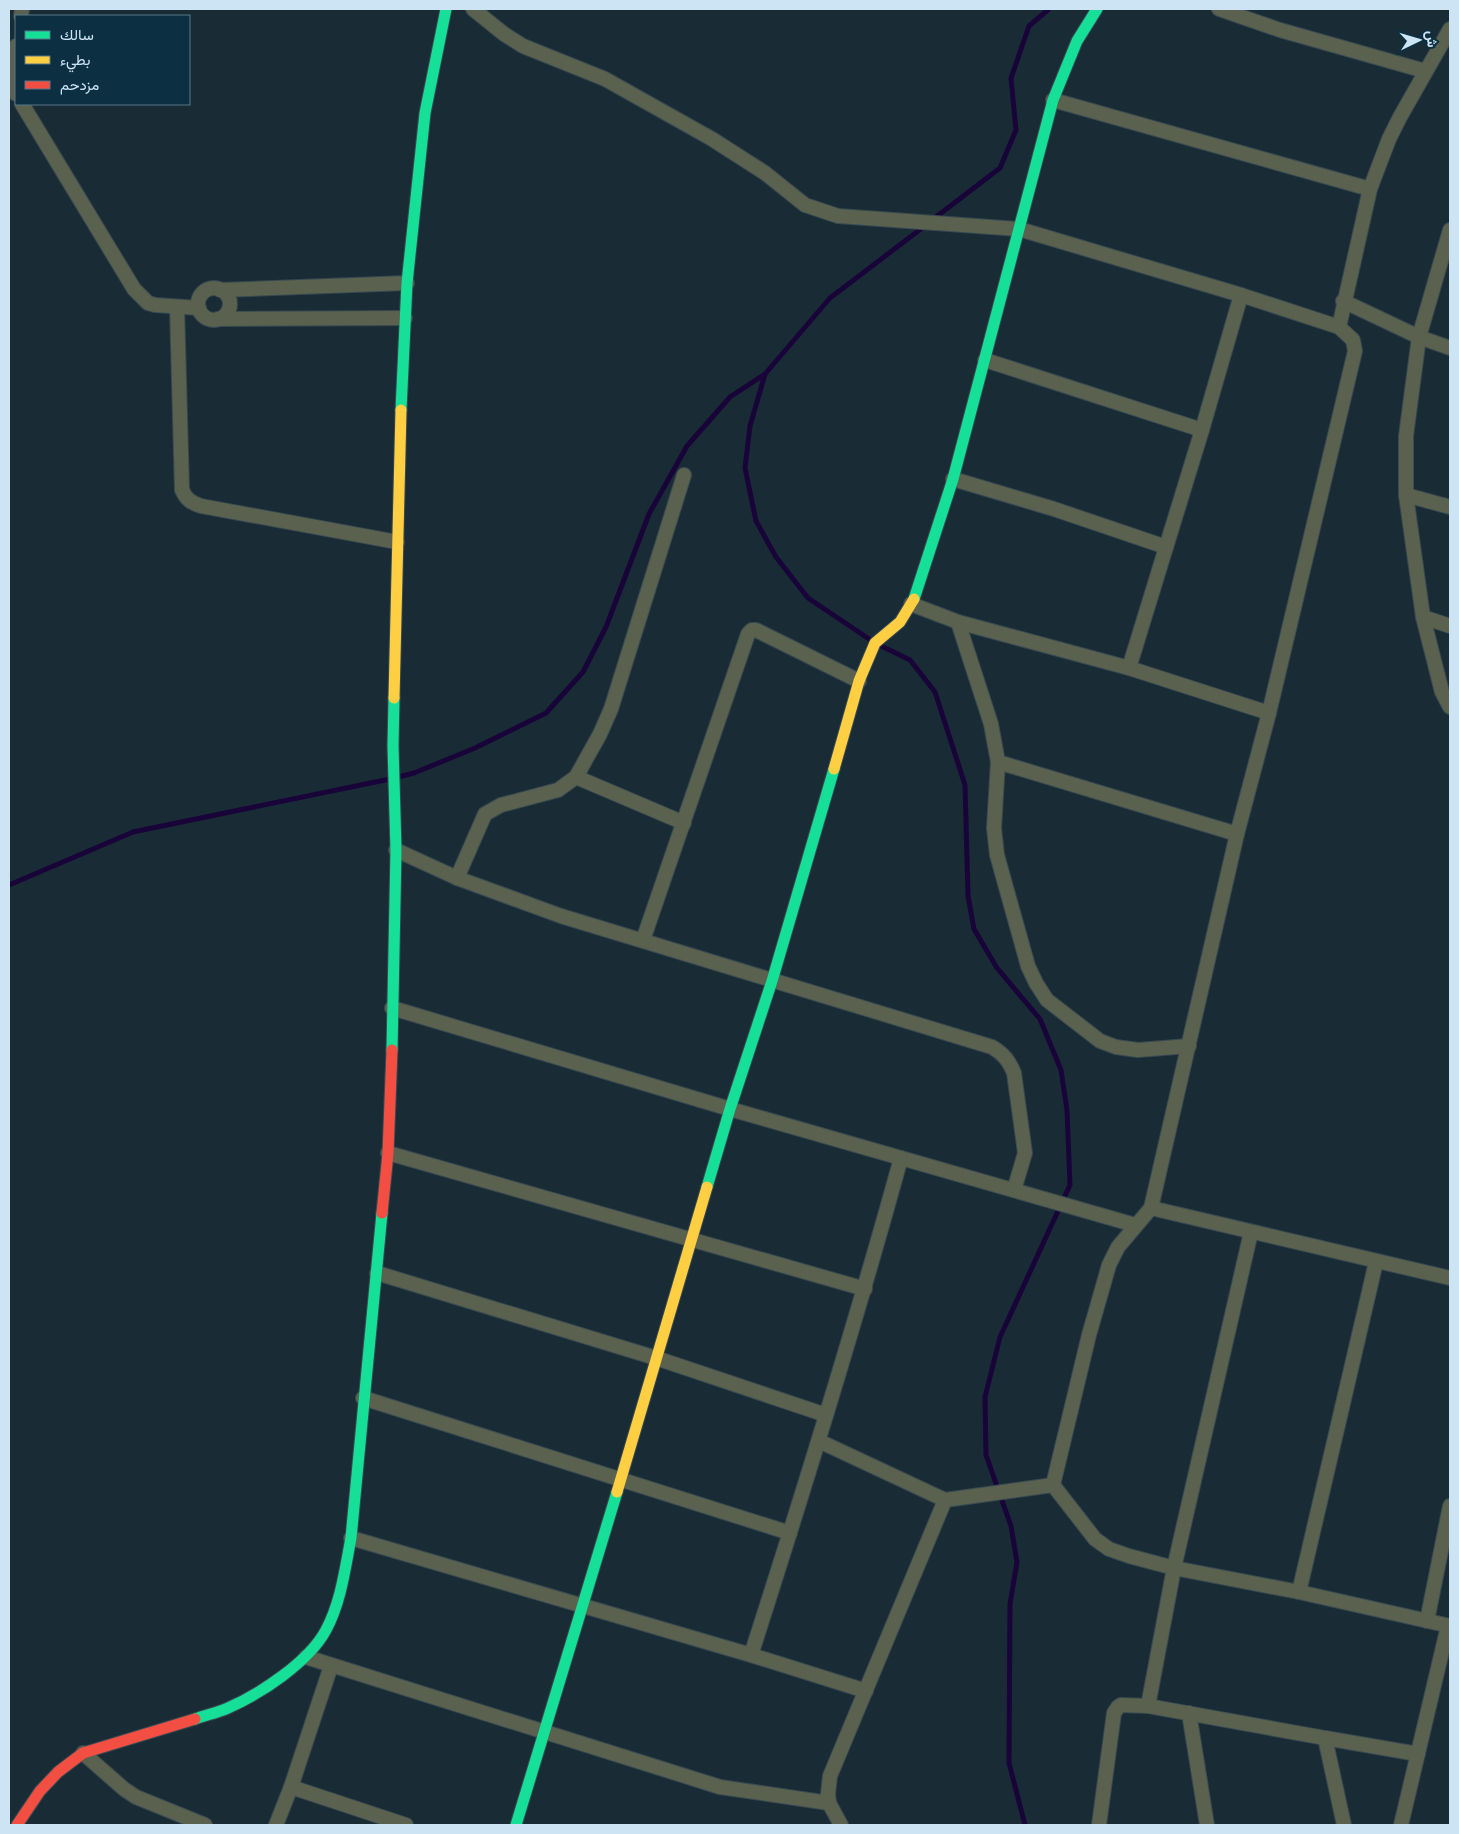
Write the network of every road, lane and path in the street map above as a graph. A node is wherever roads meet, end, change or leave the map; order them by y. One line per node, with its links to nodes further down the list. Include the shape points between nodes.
1 (446, 9): 14 (street, via 425,113)
2 (474, 9): 12 (street, via 523,46 605,79 712,139 765,173 805,205 838,216)
3 (1097, 9): 9 (street, via 1084,25 1069,56)
4 (1219, 9): 7 (street, via 1280,30)
5 (1449, 36): 7 (street)
6 (15, 54): 8 (street, via 12,73)
7 (1425, 71): 11 (street, via 1389,139)
8 (15, 91)
9 (1053, 100): 11 (street); 12 (street)
10 (23, 105): 18 (street, via 134,289 148,303)
11 (1370, 188): 17 (street)
12 (1019, 229): 16 (street); 25 (street)
13 (1450, 230): 23 (street)
14 (407, 283): 15 (street); 20 (street)
15 (220, 290): 19 (street, via 204,292); 21 (street, via 230,305 224,316)
16 (1241, 295): 22 (street); 26 (street)
17 (1344, 301): 22 (street); 23 (street)
18 (178, 307): 19 (street); 31 (street, via 182,490 186,498 201,506)
19 (199, 308): 21 (street, via 206,318)
20 (405, 318): 21 (street); 31 (street)
21 (218, 319)
22 (1339, 327): 40 (street, via 1353,340 1355,351)
23 (1419, 337): 24 (street); 29 (street, via 1406,436)
24 (1450, 348)
25 (985, 360): 26 (street); 28 (street)
26 (1202, 430): 32 (street)
27 (684, 476): 42 (street, via 611,709)
28 (953, 479): 32 (street); 33 (street)
29 (1406, 495): 30 (street); 34 (street)
30 (1450, 507)
31 (398, 542): 45 (street, via 393,746)
32 (1166, 547): 37 (street)
33 (911, 604): 35 (street); 38 (street, via 900,622 875,643)
34 (1423, 618): 36 (street); 39 (street, via 1442,692)
35 (958, 622): 37 (street); 41 (street, via 991,724)
36 (1450, 626)
37 (1129, 668): 40 (street)
38 (859, 681): 43 (street, via 756,630 750,632); 48 (street)
39 (1450, 707)
40 (1269, 713): 44 (street)
41 (998, 762): 44 (street); 50 (street, via 994,828 997,855 1036,984 1047,1000 1100,1041 1138,1050)
42 (576, 777): 43 (street); 46 (street, via 558,790 501,805 486,814)
43 (684, 823): 47 (street)
44 (1237, 834): 50 (street)
45 (396, 850): 46 (street); 49 (street)
46 (457, 878): 47 (street, via 561,916)
47 (643, 940): 48 (street)
48 (772, 981): 51 (street); 54 (street, via 1002,1053 1014,1073 1024,1145)
49 (392, 1008): 51 (street); 52 (street)
50 (1188, 1046): 55 (street)
51 (730, 1109): 53 (street); 58 (street)
52 (388, 1153): 58 (street); 60 (street)
53 (900, 1158): 54 (street); 62 (street)
54 (1014, 1190): 56 (street)
55 (1151, 1208): 56 (street); 57 (street)
56 (1135, 1225): 68 (street, via 1109,1265)
57 (1251, 1232): 59 (street); 73 (street)
58 (691, 1240): 62 (street); 63 (street)
59 (1376, 1262): 61 (street); 74 (street)
60 (377, 1273): 63 (street); 64 (street)
61 (1450, 1278)
62 (865, 1289): 65 (street)
63 (656, 1358): 65 (street); 67 (street)
64 (363, 1398): 67 (street); 72 (street)
65 (826, 1415): 66 (street)
66 (819, 1441): 69 (street); 71 (street)
67 (620, 1480): 71 (street); 75 (street)
68 (1053, 1485): 69 (street); 73 (street, via 1095,1539 1109,1549)
69 (945, 1500): 81 (street)
70 (1450, 1506): 76 (street)
71 (790, 1533): 78 (street)
72 (351, 1538): 75 (street); 79 (street, via 341,1592 333,1614)
73 (1174, 1568): 74 (street); 82 (street)
74 (1299, 1592): 76 (street)
75 (583, 1606): 78 (street); 84 (street)
76 (1427, 1621): 77 (street)
77 (1449, 1626): 87 (street)
78 (751, 1655): 81 (street)
79 (306, 1657): 80 (street); 86 (street, via 245,1701)
80 (332, 1666): 84 (street); 88 (street)
81 (866, 1691): 89 (street, via 830,1776)
82 (1148, 1706): 83 (street); 96 (street, via 1121,1705 1114,1713)
83 (1189, 1713): 85 (street); 97 (street)
84 (543, 1732): 89 (street, via 720,1787); 94 (street)
85 (1324, 1738): 87 (street); 98 (street)
86 (83, 1753): 90 (street, via 40,1791); 91 (street, via 136,1797)
87 (1418, 1754): 99 (street)
88 (291, 1787): 92 (street); 93 (street)
89 (829, 1803): 95 (street)
90 (17, 1825)
91 (205, 1825)
92 (276, 1825)
93 (406, 1825)
94 (516, 1825)
95 (841, 1825)
96 (1099, 1825)
97 (1206, 1825)
98 (1344, 1825)
99 (1401, 1825)

